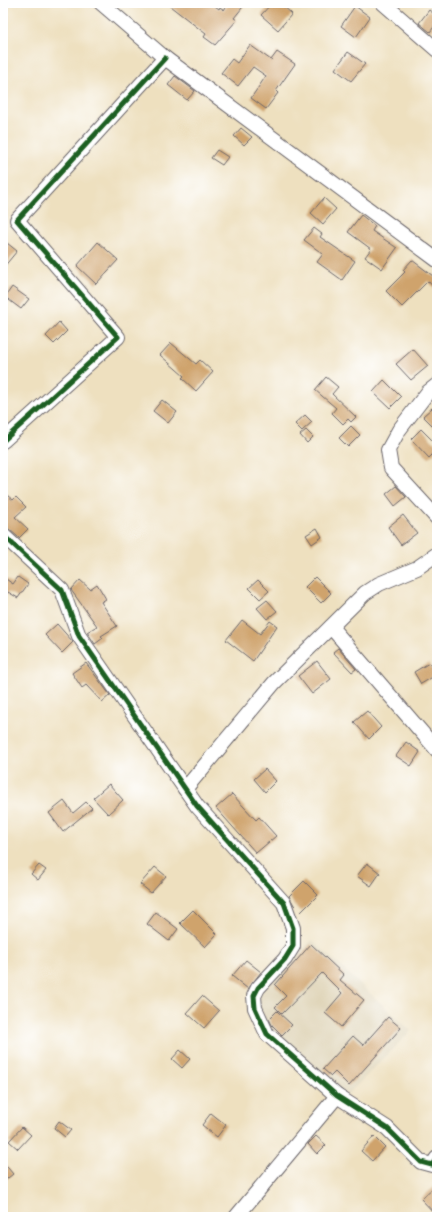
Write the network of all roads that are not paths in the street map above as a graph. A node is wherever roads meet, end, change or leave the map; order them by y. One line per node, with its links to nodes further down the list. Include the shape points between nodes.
1 (101, 3): 4 (street)
2 (383, 3): 3 (street)
3 (437, 50)
4 (165, 58): 5 (street); 7 (street, via 17,220 118,337)
5 (437, 260)
6 (437, 385): 8 (street, via 428,392 399,430 388,450 391,468)
7 (3, 441)
8 (437, 518)
9 (3, 535): 13 (street, via 62,590 79,636)
10 (437, 554): 11 (street, via 417,568 379,584 365,593)
11 (331, 627): 12 (street); 13 (street, via 274,683)
12 (437, 750)
13 (185, 789): 14 (street, via 197,806 284,903 293,928 293,946 285,959 258,988 254,996 255,1008 267,1034)
14 (337, 1096): 15 (street, via 387,1128 421,1162 432,1165); 16 (street)
15 (437, 1158)
16 (236, 1217)

